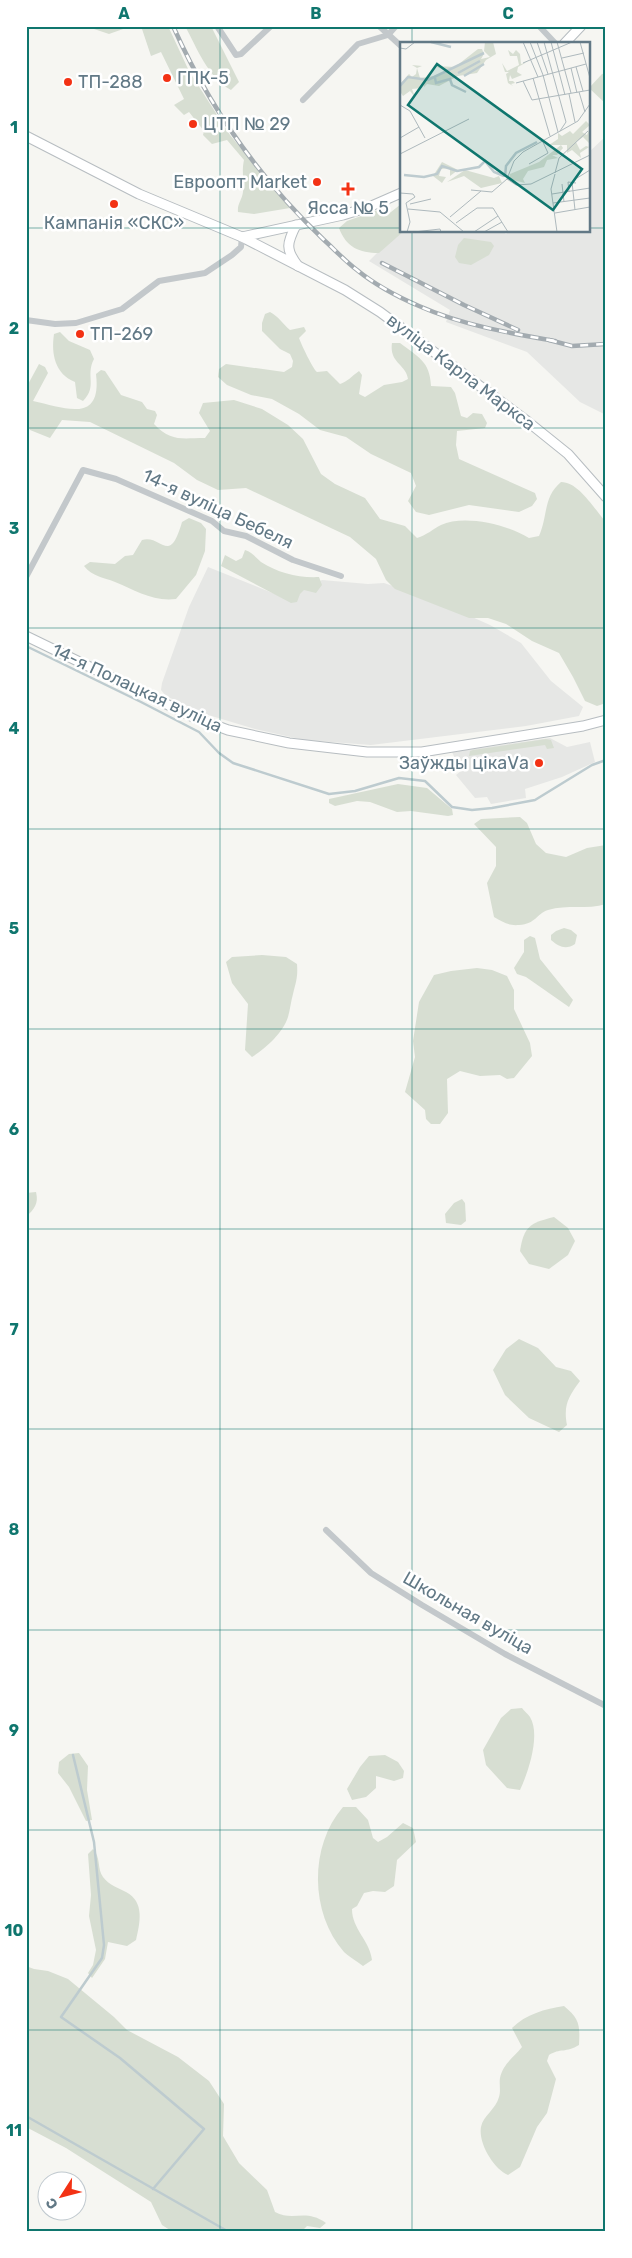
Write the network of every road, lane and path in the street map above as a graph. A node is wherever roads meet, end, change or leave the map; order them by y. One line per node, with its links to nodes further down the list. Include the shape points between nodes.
1 (217, 26): 2 (street, via 236,55 242,54)
2 (271, 26)
3 (379, 26): 7 (street)
4 (396, 26): 7 (street)
5 (539, 26): 8 (street)
6 (581, 26): 9 (main road)
7 (388, 35): 10 (street); 11 (street, via 358,44)
8 (554, 42)
9 (566, 42)
10 (400, 45)
11 (303, 100)
12 (26, 136): 15 (main road, вуліца Карла Маркса, via 139,194)
13 (400, 192): 14 (main road, via 343,215)
14 (296, 224): 15 (main road); 16 (main road, via 288,246 290,256)
15 (242, 237): 16 (main road, вуліца Карла Маркса); 17 (street, via 241,247 205,273 159,281 122,309 76,323)
16 (300, 268): 18 (main road, вуліца Карла Маркса, via 380,312 527,421 581,466)
17 (26, 320)
18 (606, 497)
19 (341, 576): 20 (street, 14-я вуліца Бебеля, via 293,560 246,536 224,531 212,521 116,479 83,470)
20 (26, 577)
21 (26, 636): 22 (main road, 14-я Полацкая вуліца, via 192,717 228,730 308,746 367,752 422,752)
22 (606, 720)
23 (326, 1530): 24 (street, Школьная вуліца, via 371,1573 505,1654)
24 (606, 1706)

